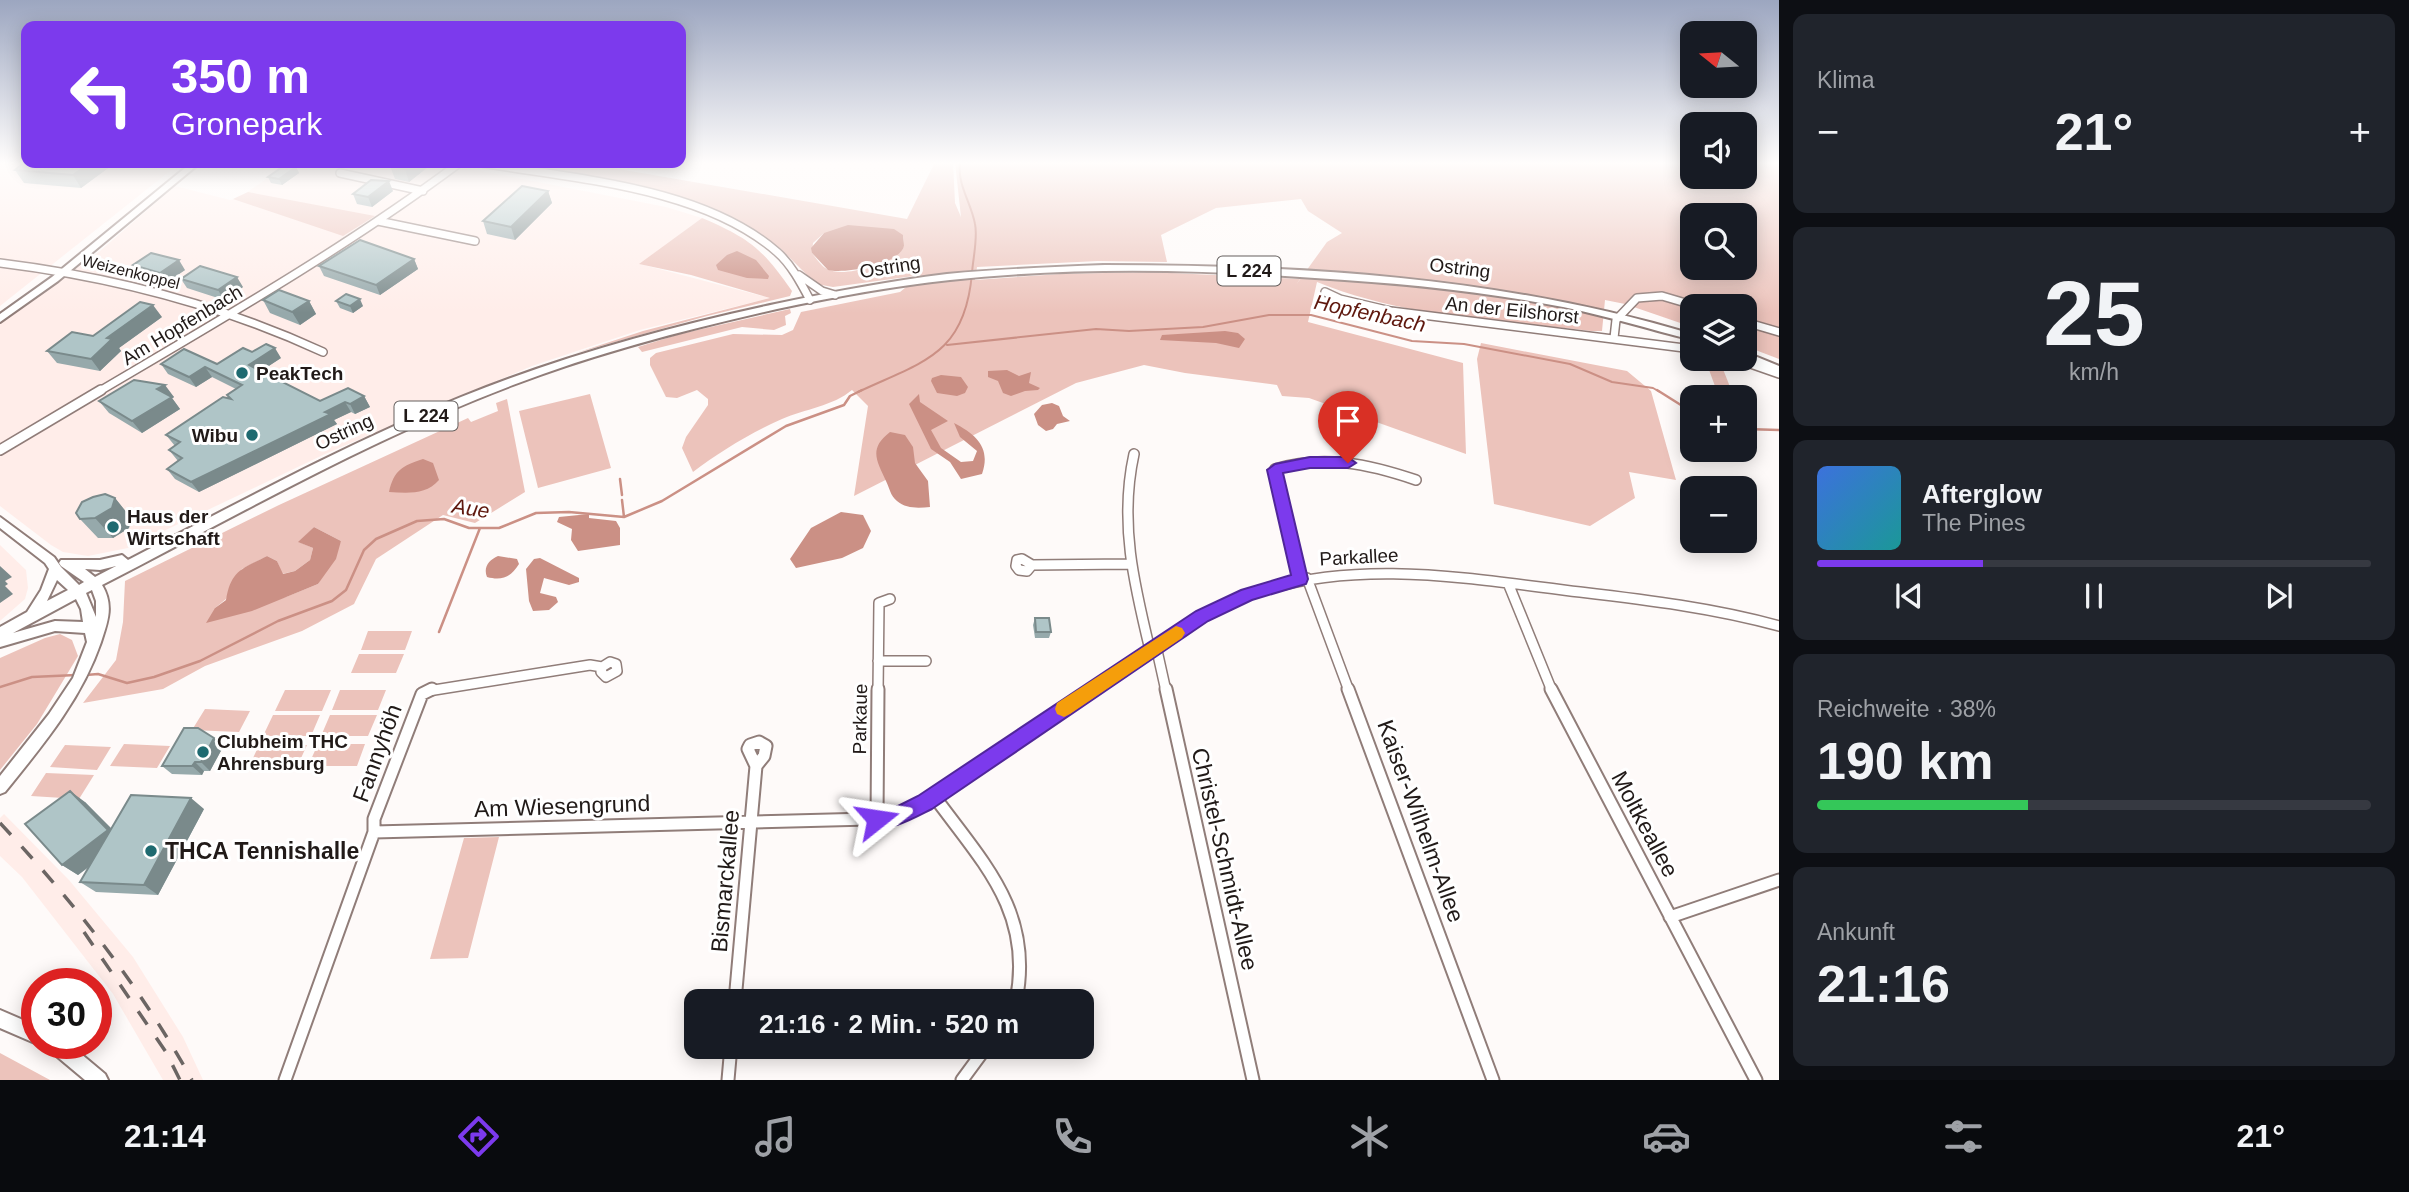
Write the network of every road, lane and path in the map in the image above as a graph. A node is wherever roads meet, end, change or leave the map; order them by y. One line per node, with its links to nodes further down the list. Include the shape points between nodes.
1 (135, 212): 7 (main road)
2 (391, 212): 4 (street, Am Hopfenbach)
3 (704, 212): 8 (street, via 753,234)
4 (378, 221): 5 (street); 15 (street, Am Hopfenbach)
5 (475, 241)
6 (0, 263): 7 (street, Weizenkoppel)
7 (63, 270): 14 (main road); 15 (street, Weizenkoppel, via 146,288); 17 (main road)
8 (794, 272): 9 (street); 12 (street)
9 (815, 286): 11 (street); 12 (street)
10 (1325, 292): 21 (street, An der Eilshorst, via 1391,310)
11 (835, 295): 12 (main road, Ostring / L 224); 16 (main road, Ostring / L 224, via 968,275 1144,268 1292,273 1485,290)
12 (810, 300): 31 (main road, Ostring / L 224, via 678,329 502,385 337,456)
13 (1680, 303): 16 (street, via 1645,295 1631,303)
14 (0, 313)
15 (231, 314): 23 (street, Weizenkoppel); 27 (street, Am Hopfenbach)
16 (1622, 317): 20 (main road, Ostring / L 224); 21 (street, via 1616,320)
17 (0, 319)
18 (1757, 326): 19 (street)
19 (1779, 332)
20 (1680, 334)
21 (1614, 338): 22 (street, An der Eilshorst)
22 (1680, 347)
23 (323, 352)
24 (1757, 361): 26 (main road)
25 (1757, 365): 26 (street)
26 (1779, 372)
27 (0, 450)
28 (1134, 454): 33 (street, Christel-Schmidt-Allee, via 1126,519)
29 (1416, 480): 35 (street, Kaiser-Wilhelm-Allee, via 1348,463 1316,462 1275,469)
30 (0, 521): 32 (main road)
31 (156, 551): 32 (main road, via 100,565); 37 (main road, Ostring / L 224)
32 (57, 564): 37 (main road); 38 (main road); 40 (main road, via 45,597)
33 (1129, 564): 34 (street); 46 (street, Christel-Schmidt-Allee)
34 (1032, 565)
35 (1303, 579): 36 (street, Parkallee, via 1395,571); 46 (street, Parkallee, via 1224,604); 70 (street, Kaiser-Wilhelm-Allee)
36 (1508, 583): 41 (street, Parkallee, via 1708,608); 57 (street, Moltkeallee, via 1552,691)
37 (94, 584): 38 (main road, Ostring / L 224); 45 (main road, via 103,609)
38 (79, 593): 40 (main road, Ostring); 42 (main road, via 86,603); 44 (main road, Ostring)
39 (890, 599): 47 (street, Parkaue, via 879,603)
40 (26, 619): 43 (main road, Ostring)
41 (1779, 626)
42 (90, 628): 44 (main road, via 55,626); 45 (main road)
43 (0, 634)
44 (0, 641)
45 (94, 642): 51 (main road, via 88,664 63,706)
46 (1153, 648): 52 (street, Parkallee); 69 (street, Christel-Schmidt-Allee)
47 (878, 661): 48 (street, Parkaue); 53 (street, Parkaue)
48 (926, 662)
49 (602, 667): 55 (street, Fannyhöh, via 590,665 427,690 419,698 374,819)
50 (756, 765): 54 (street, Bismarckallee)
51 (0, 787)
52 (934, 796): 53 (street, Parkallee, via 900,814); 59 (street, via 1015,919 1022,954)
53 (877, 819): 54 (street, Parkallee)
54 (752, 820): 55 (street, Am Wiesengrund); 58 (street, Bismarckallee)
55 (374, 832): 66 (street, Fannyhöh)
56 (1779, 880): 57 (street)
57 (1670, 917): 71 (street, Moltkeallee)
58 (737, 989)
59 (1019, 989)
60 (0, 1019): 61 (main road)
61 (21, 1028)
62 (73, 1059): 65 (main road)
63 (730, 1059): 67 (street)
64 (977, 1059): 68 (street)
65 (99, 1080)
66 (285, 1080)
67 (728, 1080)
68 (962, 1080)
69 (1253, 1080)
70 (1493, 1080)
71 (1756, 1080)

